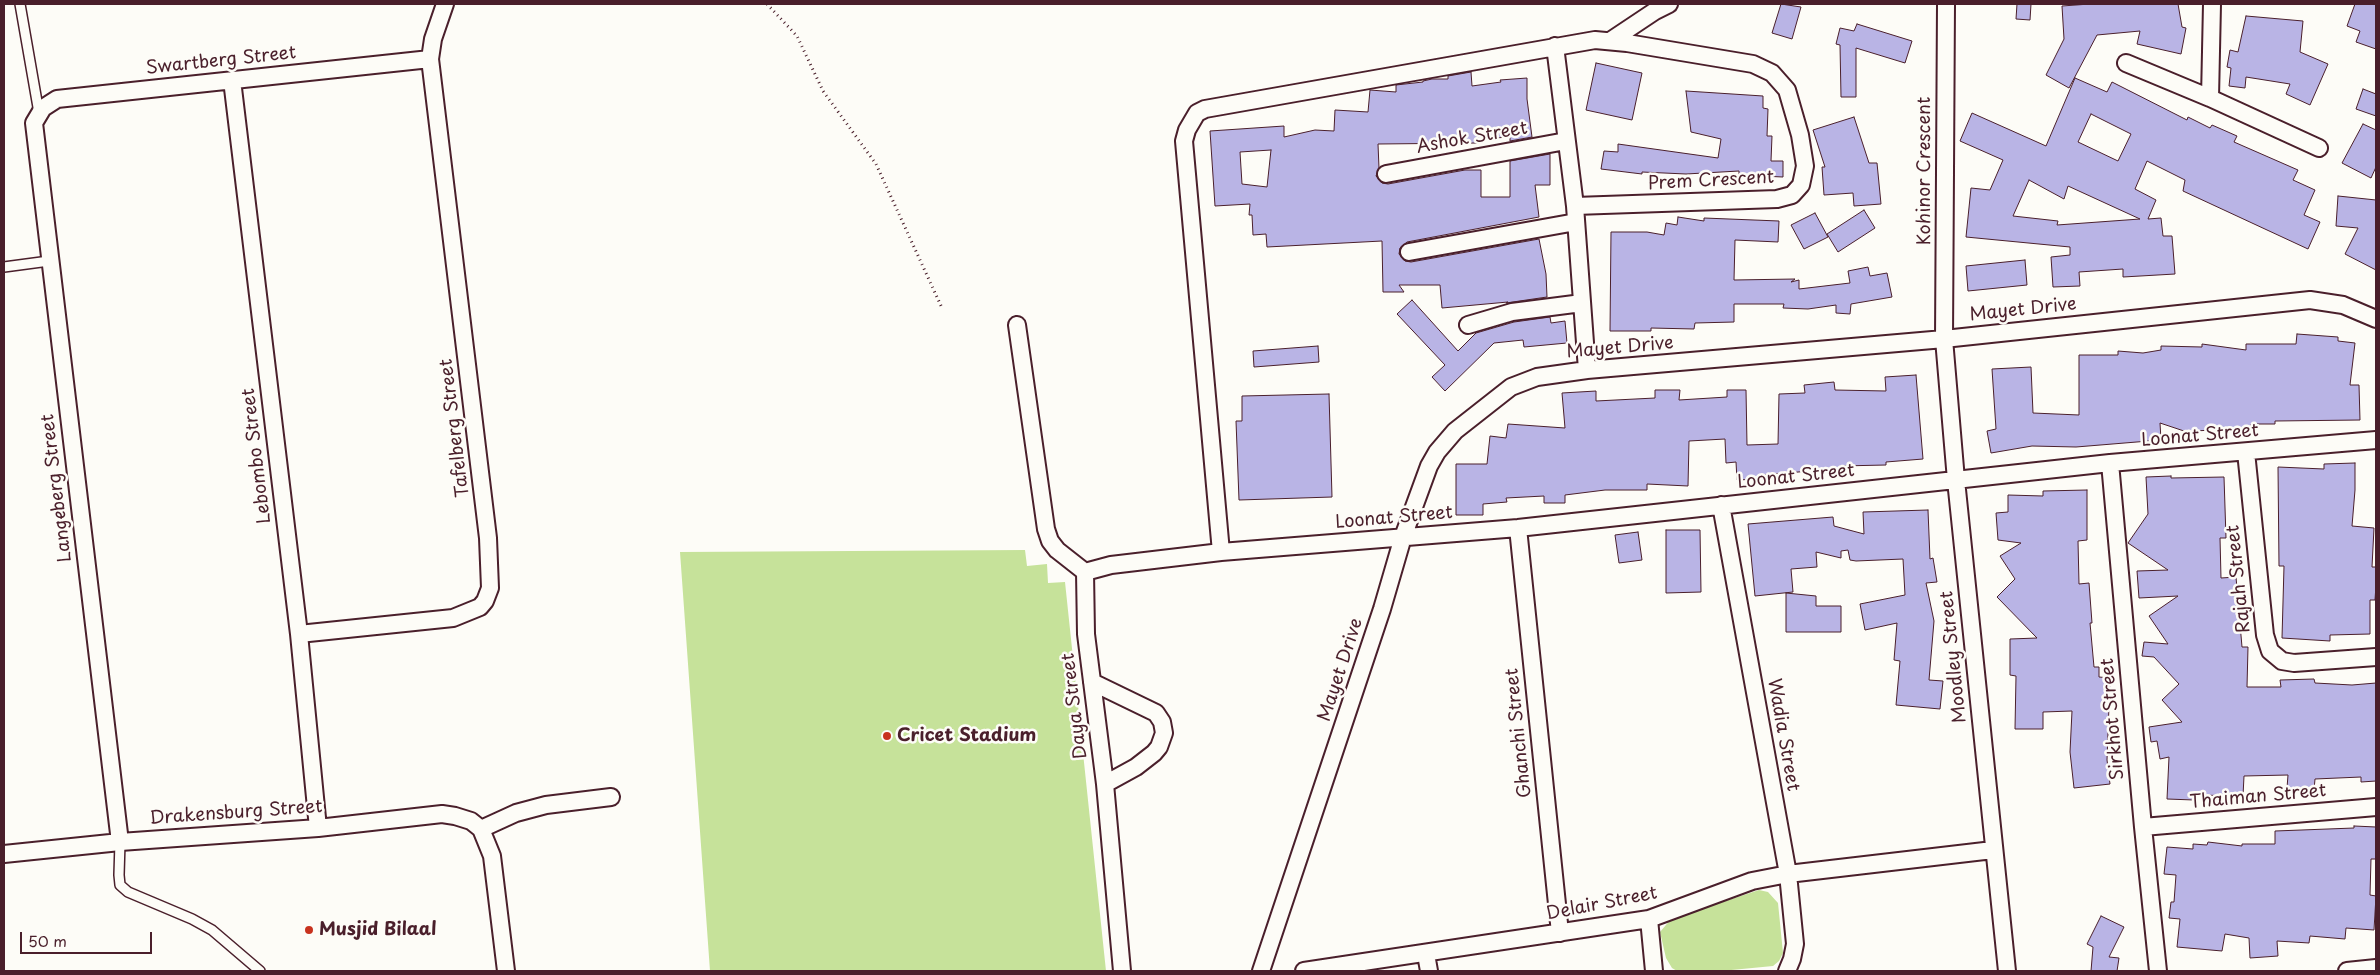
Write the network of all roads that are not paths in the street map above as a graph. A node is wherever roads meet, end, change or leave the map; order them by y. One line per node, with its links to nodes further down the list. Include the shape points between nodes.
1 (20, 4): 12 (lane)
2 (445, 4): 8 (street, Tafelberg Street)
3 (1669, 4): 6 (street)
4 (1946, 4): 24 (street, Kohinor Crescent)
5 (2212, 4): 11 (street)
6 (1610, 41): 7 (street, Prem Crescent); 16 (street, Prem Crescent, via 1753,64 1772,73 1781,80 1790,97 1800,135 1803,178 1792,195 1777,199)
7 (1555, 46): 13 (street); 33 (street, Prem Crescent, via 1204,109 1191,121 1184,141 1185,157)
8 (430, 59): 10 (street, Swartberg Street); 35 (street, Tafelberg Street, via 488,538 490,588 480,606 454,618)
9 (2126, 63): 11 (street)
10 (232, 80): 12 (street, Swartberg Street, via 57,99 48,103); 35 (street, Lebombo Street)
11 (2210, 98): 14 (street)
12 (36, 121): 18 (street, Langeberg Street)
13 (1566, 141): 15 (street, Ashok Street); 16 (street)
14 (2319, 148)
15 (1386, 174)
16 (1576, 214): 17 (street); 20 (street)
17 (1409, 252)
18 (49, 261): 19 (lane); 44 (street, Langeberg Street)
19 (4, 267)
20 (1582, 304): 23 (street, via 1512,312); 25 (street)
21 (2376, 324): 24 (street, Mayet Drive, via 2343,305 2310,300)
22 (1017, 325): 34 (street, via 1046,529 1057,550)
23 (1468, 325)
24 (1944, 339): 25 (street, Mayet Drive); 29 (street, Moodley Street)
25 (1587, 370): 32 (street, Mayet Drive, via 1523,381 1455,431 1429,466)
26 (2376, 440): 27 (street, Loonat Street)
27 (2246, 452): 28 (street, Loonat Street); 36 (street, Rajah Street, via 2265,635 2270,651 2282,660 2294,663)
28 (2110, 464): 29 (street, Loonat Street); 42 (street, Sirkhot Street)
29 (1956, 480): 30 (street, Loonat Street); 45 (street, Moodley Street)
30 (1721, 505): 31 (street, Loonat Street); 47 (street, Wadia Street)
31 (1518, 528): 32 (street, Loonat Street); 49 (street, Ghanchi Street)
32 (1403, 537): 33 (street, Loonat Street); 55 (street, Mayet Drive)
33 (1221, 552): 34 (street, via 1111,565)
34 (1085, 572): 37 (street, Daya Street, via 1086,634)
35 (299, 634): 43 (street, Lebombo Street)
36 (2376, 657)
37 (1092, 682): 38 (street, Daya Street); 38 (street, via 1156,713 1164,733 1154,753)
38 (1105, 784): 54 (street, Daya Street)
39 (611, 797): 41 (street, via 546,805)
40 (2376, 807): 42 (street, Thaiman Street)
41 (476, 825): 43 (street, Drakensburg Street, via 442,814); 53 (street, via 492,856)
42 (2143, 827): 61 (street, Sirkhot Street)
43 (318, 828): 44 (street, Drakensburg Street)
44 (120, 842): 46 (street, Drakensburg Street); 52 (lane, via 120,885 128,892 212,930)
45 (1993, 850): 47 (street, Delair Street); 60 (street, Moodley Street)
46 (4, 854)
47 (1788, 874): 48 (street, Delair Street, via 1752,881); 59 (street, Wadia Street, via 1795,944)
48 (1649, 919): 49 (street, Delair Street); 58 (street)
49 (1560, 933): 50 (street, Delair Street)
50 (1426, 954): 56 (street, Delair Street); 57 (street)
51 (2376, 968): 62 (street)
52 (260, 971)
53 (506, 971)
54 (1122, 971)
55 (1261, 971)
56 (1304, 971)
57 (1429, 971)
58 (1654, 971)
59 (1787, 971)
60 (2007, 971)
61 (2158, 971)
62 (2346, 971)

